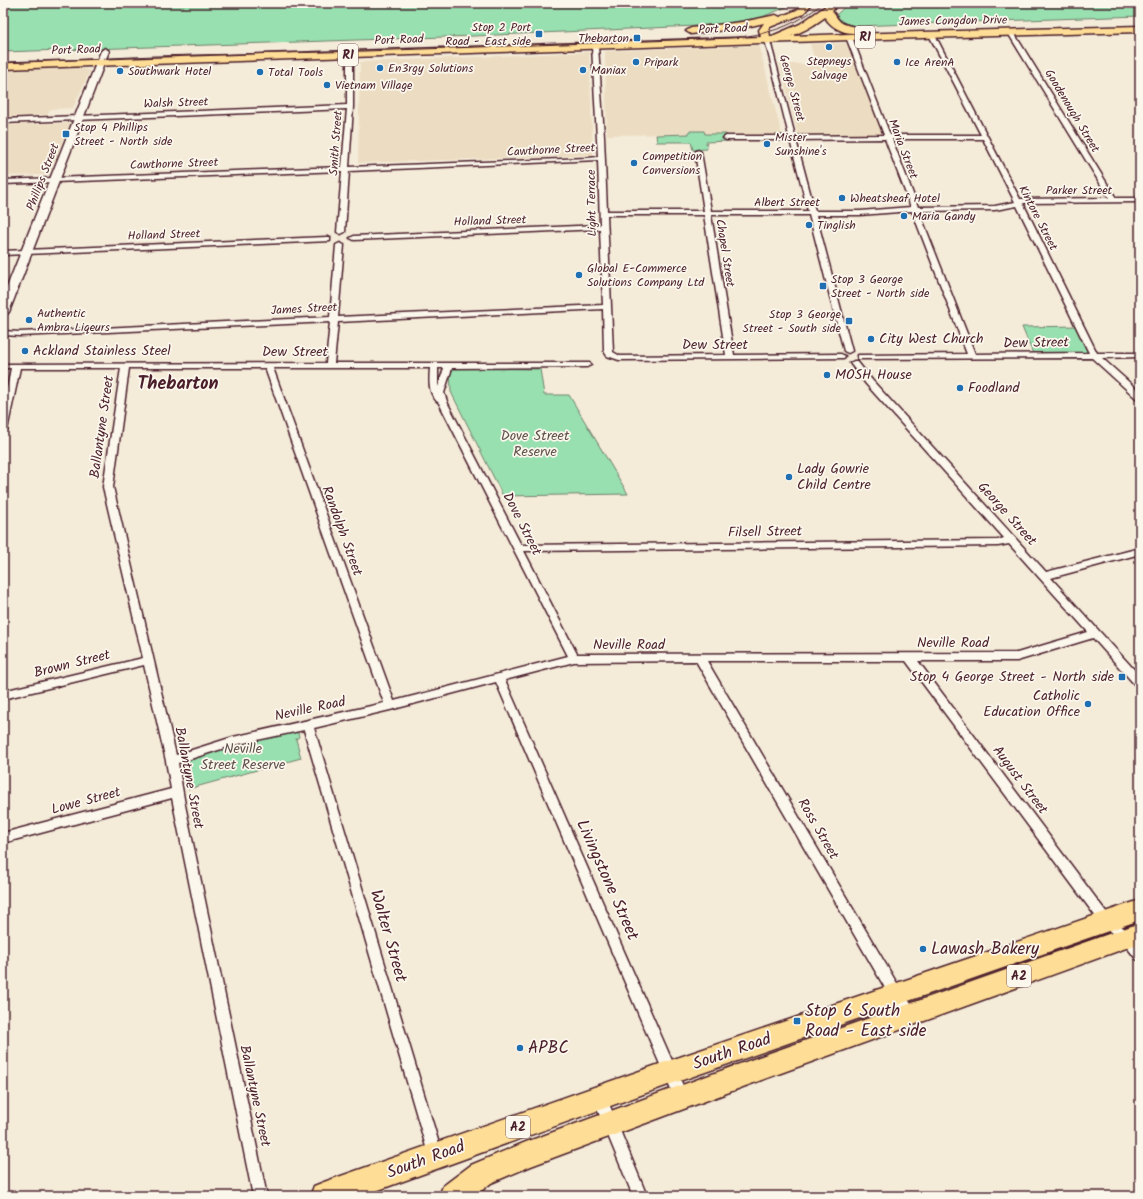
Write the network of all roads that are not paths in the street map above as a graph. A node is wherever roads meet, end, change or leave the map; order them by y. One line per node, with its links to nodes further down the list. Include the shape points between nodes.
1 (835, 3): 3 (main road, Port Road)
2 (808, 5): 6 (main road, Port Road, via 768,20); 13 (main road, via 800,12 767,25)
3 (827, 11): 7 (main road, Port Road); 10 (highway, via 834,24)
4 (1140, 25): 8 (highway, James Congdon Drive / R1)
5 (1140, 29): 8 (highway, James Congdon Drive / R1)
6 (687, 31): 13 (highway, Port Road / R1)
7 (795, 31): 10 (highway, James Congdon Drive / R1); 13 (highway, Port Road / R1)
8 (1010, 31): 9 (highway, James Congdon Drive / R1); 36 (street, Goodenough Street)
9 (930, 32): 10 (highway, James Congdon Drive / R1); 27 (street, Kintore Street)
10 (853, 34): 13 (highway, James Congdon Drive / R1); 26 (street, Maria Street)
11 (577, 35): 14 (highway)
12 (547, 36): 15 (highway, Port Road / R1)
13 (765, 36): 14 (highway, Port Road / R1); 29 (street, George Street)
14 (595, 46): 19 (highway, Port Road / R1); 31 (street, Light Terrace)
15 (202, 48)
16 (109, 51): 18 (highway, Port Road); 21 (street, Phillips Street)
17 (80, 52): 20 (highway, Port Road)
18 (93, 52)
19 (350, 55): 21 (highway, Port Road / R1); 23 (street, Smith Street)
20 (3, 56)
21 (101, 62): 22 (highway, Port Road / R1); 24 (street, Phillips Street)
22 (3, 66)
23 (350, 108): 24 (street, Walsh Street); 32 (street, Smith Street)
24 (80, 118): 25 (street, Walsh Street); 33 (street, Phillips Street)
25 (3, 121)
26 (887, 137): 27 (street); 29 (street); 38 (street, Maria Street)
27 (984, 137): 37 (street, Kintore Street)
28 (726, 138): 29 (street)
29 (792, 138): 40 (street, George Street)
30 (698, 152): 41 (street, Chapel Street)
31 (602, 158): 32 (street, Cawthorne Street); 39 (street, Light Terrace)
32 (346, 169): 33 (street, Cawthorne Street); 43 (street, Smith Street)
33 (56, 180): 34 (street, Cawthorne Street); 47 (street, Phillips Street)
34 (3, 182)
35 (1140, 200): 36 (street, Parker Street)
36 (1114, 201): 37 (street, Parker Street)
37 (1018, 202): 38 (street, Albert Street, via 995,208); 54 (street, Kintore Street)
38 (914, 209): 40 (street, Albert Street); 58 (street, Maria Street)
39 (603, 213): 41 (street, Albert Street); 42 (street, Light Terrace)
40 (812, 213): 41 (street, Albert Street); 53 (street, George Street)
41 (707, 214): 59 (street, Chapel Street)
42 (603, 227): 44 (street, Holland Street); 49 (street, Light Terrace)
43 (341, 232): 44 (street); 45 (street, via 334,233)
44 (354, 238): 46 (street)
45 (327, 239): 46 (street, via 334,245); 47 (street, Holland Street)
46 (340, 245): 51 (street)
47 (28, 252): 48 (street, Holland Street); 50 (street, Phillips Street)
48 (3, 253)
49 (606, 307): 51 (street, James Street); 56 (street, Light Terrace, via 608,351)
50 (3, 312)
51 (334, 320): 52 (street, James Street); 61 (street)
52 (3, 334)
53 (848, 351): 57 (street); 60 (street, via 855,352)
54 (1094, 355): 55 (street, Dew Street); 58 (street, Dew Street); 69 (street, Kintore Street)
55 (1140, 355)
56 (614, 356): 59 (street, Dew Street)
57 (841, 356): 59 (street, Dew Street); 60 (street, via 845,361)
58 (972, 357): 60 (street, Dew Street)
59 (730, 358)
60 (858, 360): 72 (street, George Street, via 869,382)
61 (330, 365): 62 (street, Dew Street); 67 (street, Dew Street)
62 (434, 365): 63 (street, Dew Street); 70 (street, Dove Street, via 432,386)
63 (449, 365): 64 (street, Dew Street); 70 (street, Dove Street, via 440,393)
64 (587, 365)
65 (3, 366): 66 (street, Dew Street)
66 (16, 366): 68 (street, Dew Street); 71 (street)
67 (268, 366): 68 (street, Dew Street); 84 (street, Randolph Street)
68 (125, 367): 80 (street, Ballantyne Street, via 108,487)
69 (1140, 397)
70 (444, 404): 73 (street, Dove Street)
71 (3, 430)
72 (1012, 540): 73 (street, Filsell Street, via 998,543); 75 (street, George Street)
73 (518, 548): 78 (street, Dove Street)
74 (1140, 551): 75 (street)
75 (1044, 576): 76 (street, George Street)
76 (1096, 633): 77 (street, Neville Road, via 1016,657); 82 (street, George Street)
77 (909, 657): 79 (street, Neville Road); 90 (street, August Street)
78 (574, 658): 79 (street, Neville Road); 81 (street, Neville Road)
79 (700, 659): 92 (street, Ross Street)
80 (149, 660): 83 (street, Brown Street); 86 (street, Ballantyne Street)
81 (499, 677): 84 (street, Neville Road); 93 (street, Livingstone Street)
82 (1140, 682)
83 (3, 695)
84 (390, 706): 85 (street, Neville Road)
85 (308, 725): 86 (street, Neville Road, via 233,740); 97 (street, Walter Street)
86 (172, 761): 87 (street, Ballantyne Street)
87 (177, 792): 88 (street, Lowe Street); 98 (street, Ballantyne Street)
88 (3, 838)
89 (1140, 910): 90 (highway, South Road / A2)
90 (1106, 921): 91 (street, August Street); 92 (highway, South Road / A2, via 986,962)
91 (1136, 942): 92 (highway, South Road / A2)
92 (904, 1005): 93 (highway, South Road / A2); 94 (highway, South Road / A2)
93 (671, 1072): 94 (street, Livingstone Street); 95 (highway, South Road / A2)
94 (681, 1097): 96 (highway, South Road / A2)
95 (600, 1099): 96 (street); 97 (highway, South Road / A2)
96 (612, 1124): 100 (highway, South Road / A2, via 481,1174); 101 (street)
97 (436, 1157): 99 (highway, South Road / A2)
98 (260, 1196)
99 (324, 1196)
100 (453, 1196)
101 (640, 1196)

